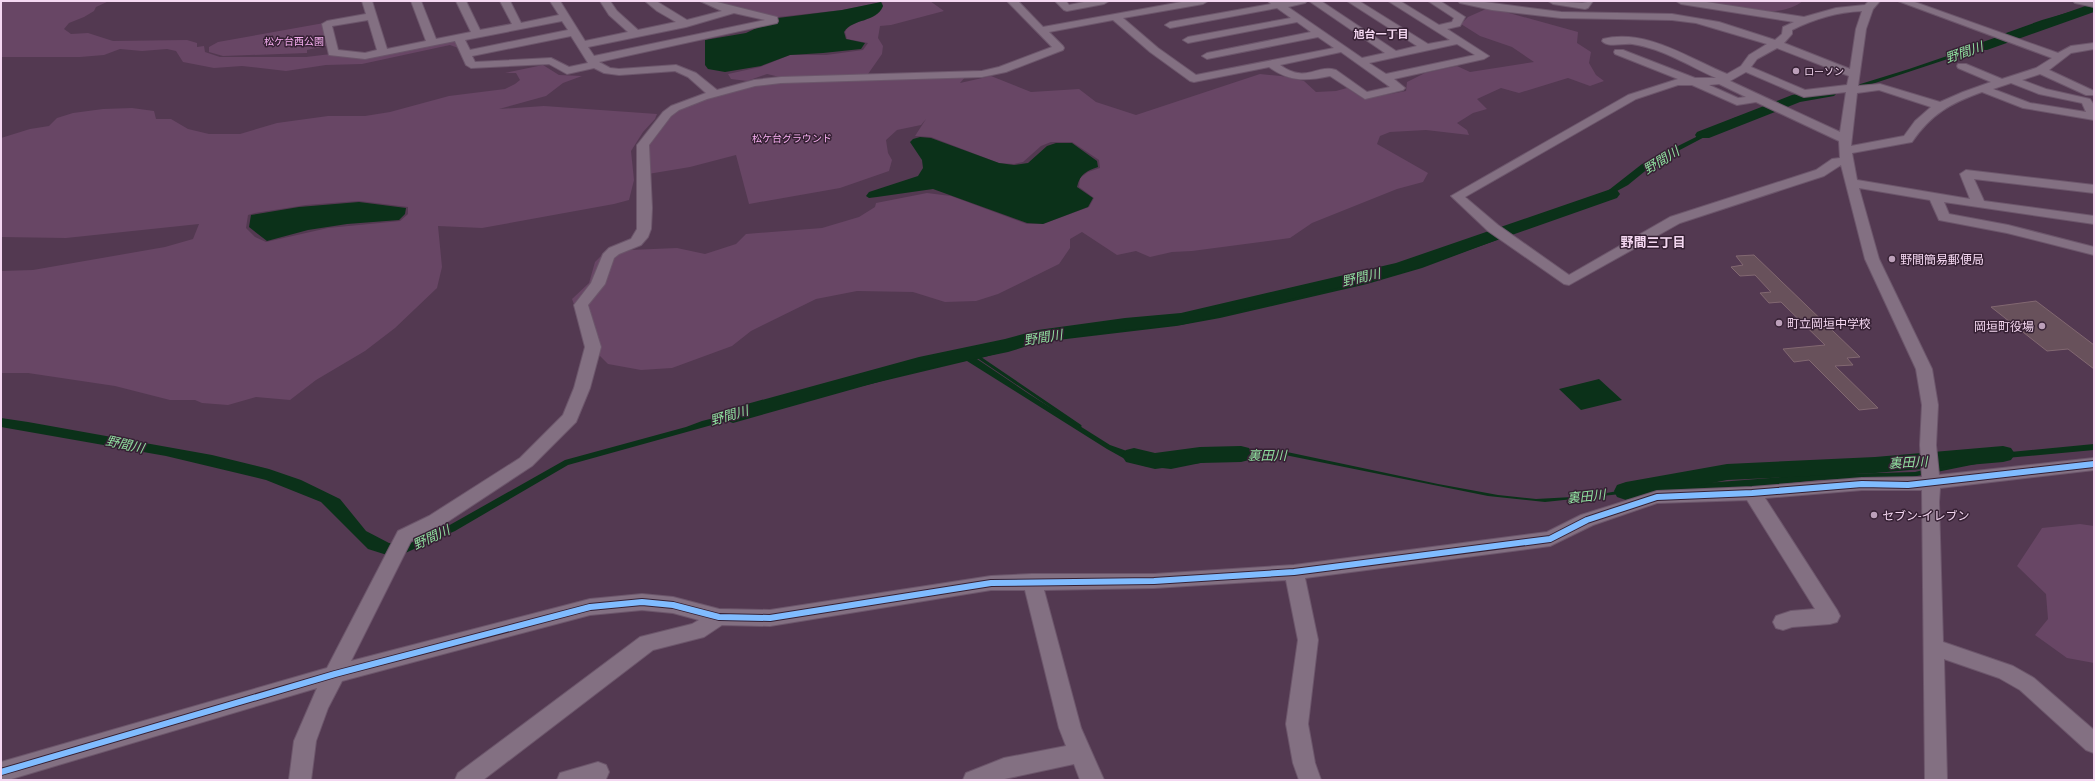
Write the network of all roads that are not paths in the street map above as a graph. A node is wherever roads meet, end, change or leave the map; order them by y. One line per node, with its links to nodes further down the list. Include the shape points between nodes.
1 (367, 1): 31 (street)
2 (416, 1): 51 (street)
3 (461, 1): 43 (street)
4 (506, 1): 39 (street)
5 (558, 1): 33 (street)
6 (605, 1): 44 (street, via 613,13)
7 (650, 1): 37 (street)
8 (705, 1): 29 (street)
9 (1012, 1): 41 (street)
10 (1060, 1): 11 (street, via 1067,8)
11 (1104, 1)
12 (1140, 1): 30 (street)
13 (1203, 1): 30 (street)
14 (1302, 1): 25 (street)
15 (1314, 1): 60 (street)
16 (1352, 1): 55 (street)
17 (1393, 1): 40 (street)
18 (1433, 1): 40 (street, via 1460,17 1456,24)
19 (1463, 1): 36 (street, via 1561,15 1672,17)
20 (1553, 1): 21 (street, via 1585,6)
21 (1588, 1)
22 (1681, 1): 28 (street)
23 (1903, 1): 62 (street)
24 (2078, 1): 27 (street)
25 (1276, 3): 34 (street); 38 (street)
26 (1871, 4): 35 (street); 75 (street, via 1863,17)
27 (2093, 4)
28 (1714, 6): 35 (street); 36 (street)
29 (734, 10): 37 (street, via 721,16); 48 (street, via 767,17 773,21)
30 (1151, 10): 32 (street); 38 (street)
31 (371, 16): 58 (street); 58 (street, via 327,24 333,53 365,56)
32 (1116, 16): 41 (street); 70 (street, via 1154,50 1194,79)
33 (565, 17): 39 (street); 42 (street)
34 (1300, 19): 45 (street); 47 (street)
35 (1803, 20): 52 (street, via 1787,29 1787,34)
36 (1705, 21): 52 (street)
37 (686, 24): 44 (street)
38 (1170, 25): 47 (street)
39 (518, 26): 43 (street)
40 (1437, 28): 49 (street)
41 (1041, 30): 78 (street, via 1059,48 992,73 765,81)
42 (574, 32): 53 (street); 59 (street)
43 (476, 34): 46 (street)
44 (636, 34): 53 (street)
45 (1320, 34): 56 (street); 61 (street)
46 (459, 38): 51 (street); 59 (street)
47 (1188, 40): 61 (street)
48 (682, 41): 63 (street); 65 (street)
49 (1458, 41): 55 (street); 71 (street, via 1484,56)
50 (1607, 41): 72 (street, via 1631,41 1667,49)
51 (432, 43): 58 (street)
52 (1777, 44): 68 (street, via 1753,57); 75 (street)
53 (583, 45): 65 (street)
54 (2094, 46): 62 (street, via 2065,52)
55 (1426, 47): 60 (street)
56 (1342, 49): 64 (street); 66 (street)
57 (1619, 52): 73 (street)
58 (383, 53)
59 (466, 54): 65 (street, via 471,65 476,66 551,61 568,71)
60 (1394, 54): 64 (street)
61 (1207, 56): 70 (street)
62 (2060, 58): 69 (street)
63 (675, 60): 65 (street, via 618,72 604,70); 78 (street, via 684,71)
64 (1360, 61): 71 (street)
65 (593, 62)
66 (1271, 63): 70 (street); 71 (street, via 1285,74 1299,79 1332,72 1365,96 1399,88)
67 (1962, 66): 74 (street)
68 (1745, 68): 72 (street); 75 (street, via 1804,94 1841,88)
69 (2041, 70): 74 (street); 77 (street)
70 (1227, 72)
71 (1384, 78)
72 (1724, 80): 73 (street); 79 (street)
73 (1692, 81): 79 (street, via 1738,102); 82 (street, via 1669,84 1632,97 1457,196 1493,228 1570,280 1675,220 1820,173 1836,162)
74 (2007, 81): 76 (street); 81 (street, via 2086,101)
75 (1853, 82): 80 (street, via 1880,87); 82 (street)
76 (1984, 89): 80 (street); 81 (street, via 2028,106)
77 (2090, 93)
78 (715, 94): 97 (street, via 670,111 644,141 644,229 641,238 636,242 614,251 608,257 598,284 581,305 582,317 593,347 582,388 570,418 526,462 435,521 404,536)
79 (1757, 98): 82 (street)
80 (1939, 106): 82 (street, via 1914,128 1908,139)
81 (2094, 116)
82 (1846, 150): 83 (street)
83 (1851, 183): 85 (street); 90 (street, via 1872,259 1924,369 1930,405 1928,445)
84 (2094, 189): 86 (street, via 1966,174)
85 (1936, 198): 86 (street); 88 (street, via 1944,217 2008,229)
86 (1979, 204): 87 (street)
87 (2094, 220)
88 (2094, 251)
89 (2094, 464): 90 (street)
90 (1931, 483): 91 (street, via 1862,484); 96 (street)
91 (1752, 493): 92 (street, via 1657,498 1587,520 1550,538); 95 (street, via 1830,616 1790,619)
92 (1294, 572): 93 (street, via 1154,581); 107 (street, via 1308,640 1297,724 1304,764)
93 (1032, 581): 94 (street, via 991,583 770,618); 99 (street, via 1070,728)
94 (719, 617): 97 (street, via 673,605 642,602 590,607); 103 (street, via 696,630 647,643)
95 (1783, 622)
96 (1933, 647): 98 (street, via 2006,672 2022,681); 108 (street)
97 (335, 674): 100 (street); 102 (street, via 318,707 305,741 304,768)
98 (2094, 743)
99 (1080, 753): 105 (street, via 1004,768); 106 (street)
100 (1, 772)
101 (598, 772): 104 (street)
102 (300, 780)
103 (466, 780)
104 (568, 780)
105 (974, 780)
106 (1093, 780)
107 (1310, 780)
108 (1936, 780)

